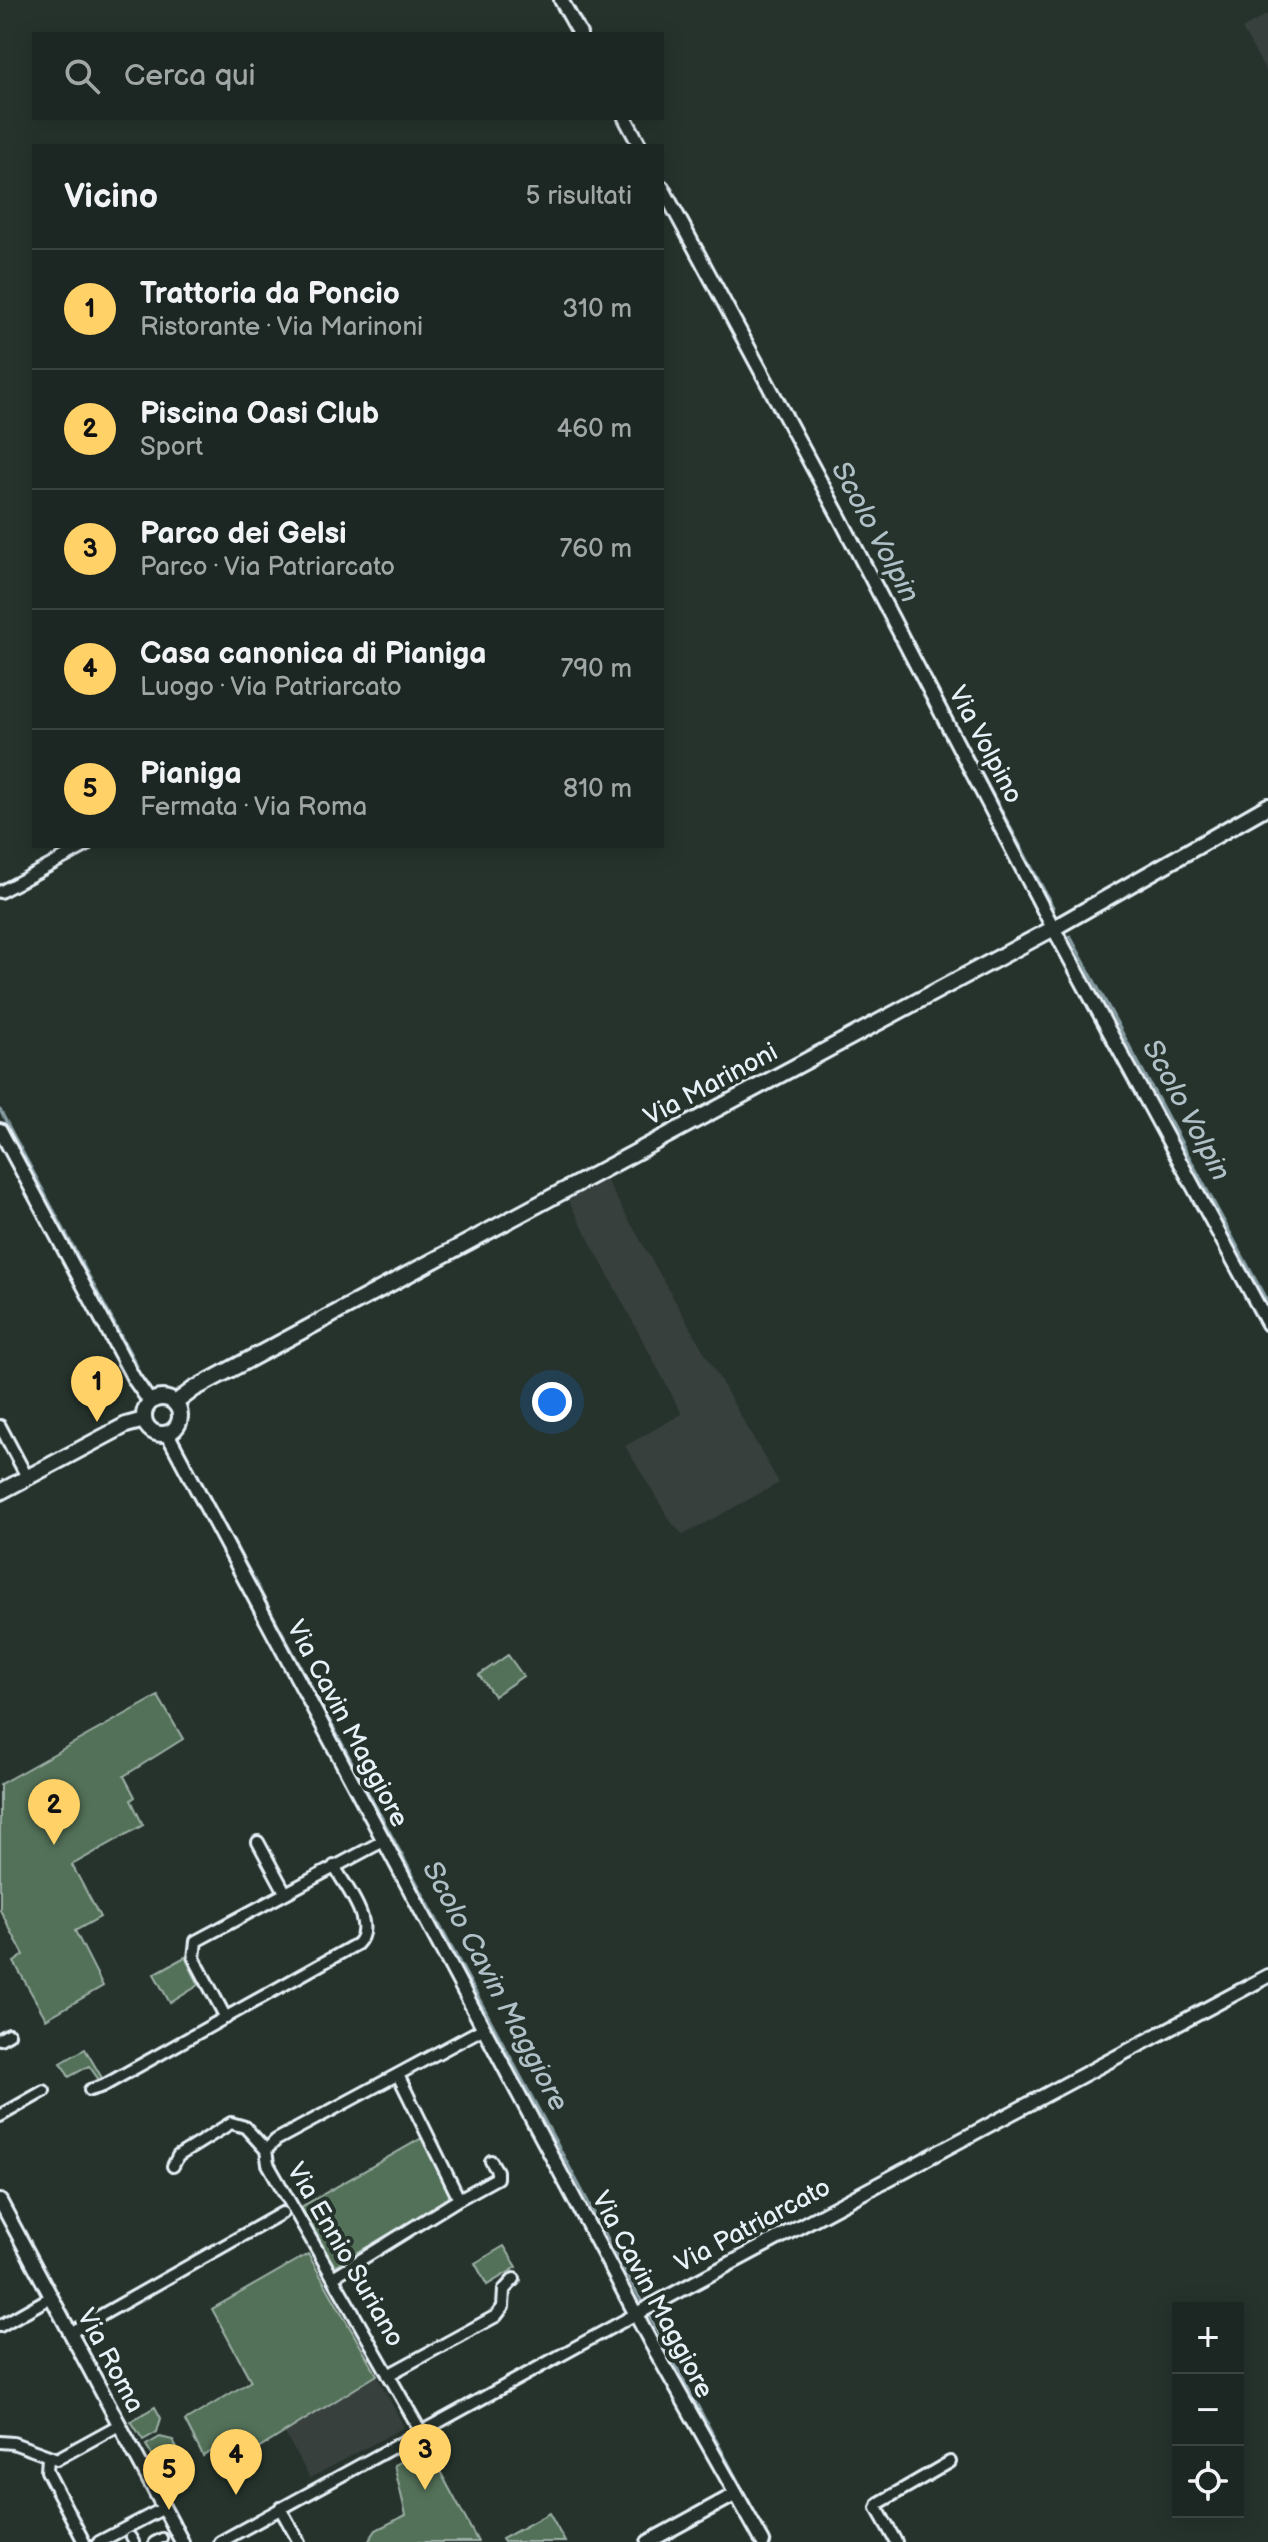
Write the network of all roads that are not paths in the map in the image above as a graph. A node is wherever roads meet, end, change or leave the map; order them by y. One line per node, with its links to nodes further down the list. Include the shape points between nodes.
1 (561, 0): 2 (street)
2 (579, 32)
3 (626, 120): 4 (street)
4 (639, 144)
5 (664, 191): 9 (street, Via Volpino)
6 (1268, 806): 9 (main road, Via Marinoni)
7 (82, 848): 8 (street)
8 (0, 892)
9 (1054, 928): 11 (street, Via Volpino); 13 (main road, Via Marinoni)
10 (0, 1130): 12 (street)
11 (1268, 1324)
12 (150, 1402): 13 (main road, via 163,1397); 14 (main road)
13 (175, 1403): 16 (main road, via 180,1420)
14 (144, 1420): 16 (main road, via 151,1430); 17 (main road)
15 (0, 1426): 17 (street)
16 (167, 1433): 19 (street, Via Cavin Maggiore)
17 (27, 1477): 18 (main road)
18 (0, 1492)
19 (385, 1840): 21 (street); 25 (street, Via Cavin Maggiore)
20 (258, 1842): 22 (street)
21 (334, 1866): 22 (street); 24 (street, via 362,1917 362,1939)
22 (285, 1892): 24 (street, via 206,1934 194,1946 194,1958)
23 (1268, 1976): 39 (street, Via Patriarcato)
24 (226, 2018): 27 (street)
25 (484, 2028): 26 (street, Via Ennio Suriano); 39 (street, Via Cavin Maggiore)
26 (398, 2075): 30 (street, Via Ennio Suriano); 33 (street)
27 (90, 2090)
28 (44, 2091): 29 (street)
29 (0, 2116)
30 (266, 2150): 32 (street, via 245,2127 231,2123 178,2156); 36 (street, Via Ennio Suriano, via 268,2164)
31 (491, 2161): 33 (street, via 497,2178)
32 (173, 2166)
33 (459, 2199): 36 (street)
34 (0, 2201): 38 (street, Via Roma)
35 (282, 2213): 41 (street)
36 (333, 2277): 42 (street, Via Ennio Suriano)
37 (514, 2279): 42 (street, via 504,2290 503,2307 496,2316)
38 (51, 2297): 40 (street); 41 (street, Via Roma)
39 (643, 2310): 44 (street, Via Patriarcato); 48 (street, Via Cavin Maggiore)
40 (0, 2326)
41 (70, 2333): 43 (street, Via Roma)
42 (388, 2375): 44 (street, Via Ennio Suriano)
43 (119, 2425): 46 (street, via 63,2458); 49 (street, Via Roma)
44 (420, 2430): 50 (street, Via Patriarcato)
45 (0, 2442): 46 (street)
46 (48, 2457): 51 (street, via 47,2471)
47 (950, 2462): 58 (street, via 879,2503)
48 (736, 2494): 56 (street); 57 (street, Via Cavin Maggiore)
49 (164, 2508): 52 (street); 53 (street, Via Roma)
50 (280, 2508): 54 (street, Via Patriarcato); 55 (street)
51 (83, 2541)
52 (99, 2542)
53 (182, 2542)
54 (220, 2542)
55 (299, 2542)
56 (648, 2542)
57 (763, 2542)
58 (896, 2542)

